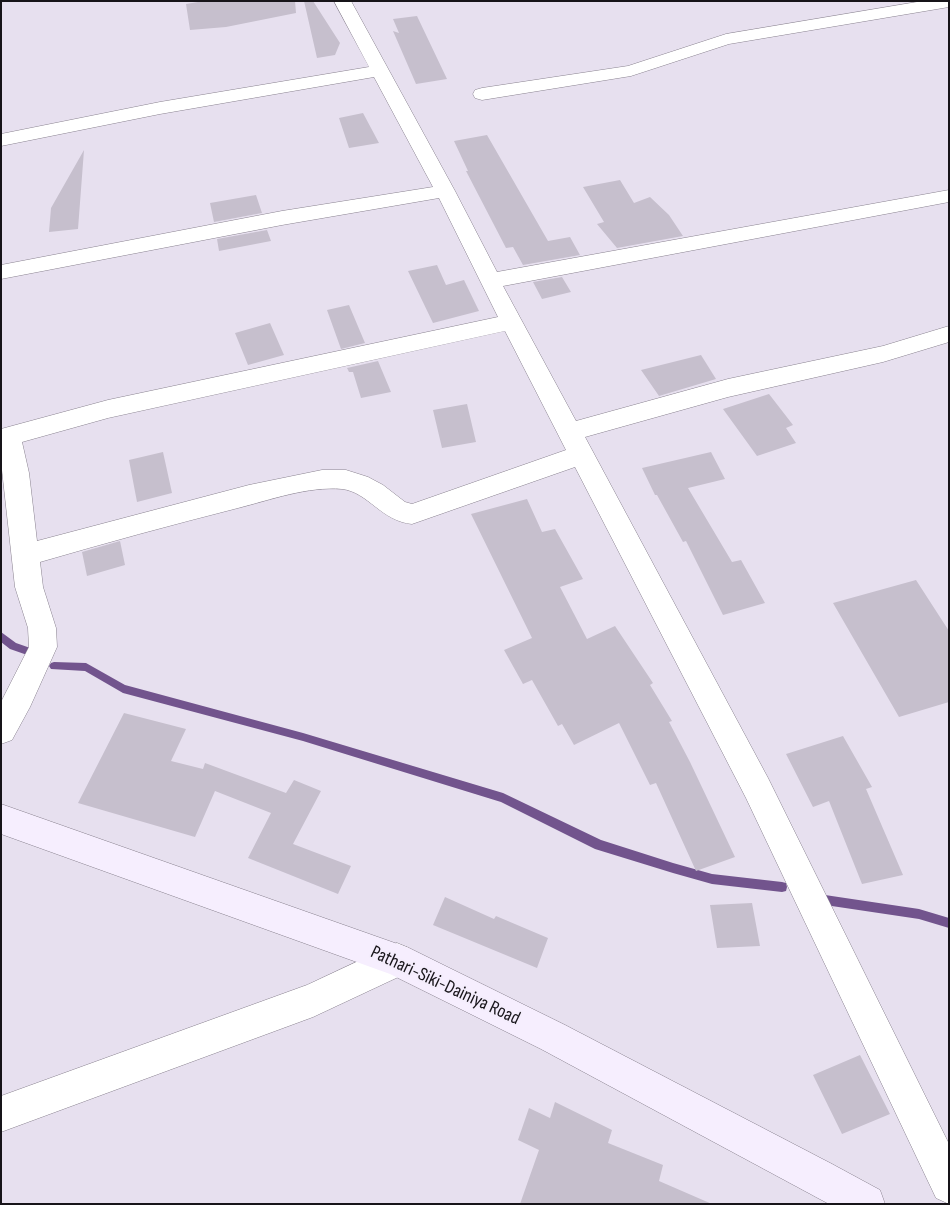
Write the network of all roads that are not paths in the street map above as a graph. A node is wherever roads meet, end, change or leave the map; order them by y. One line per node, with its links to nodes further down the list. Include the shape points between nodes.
1 (342, 1): 3 (street)
2 (949, 2): 4 (street, via 726,39 631,71)
3 (380, 71): 5 (street, via 160,108); 6 (street)
4 (482, 94)
5 (1, 140)
6 (445, 191): 8 (street, via 282,218); 9 (street)
7 (949, 196): 9 (street)
8 (1, 272)
9 (490, 281): 10 (street)
10 (512, 322): 12 (street); 13 (street, via 108,409)
11 (949, 334): 12 (street, via 882,354 728,388)
12 (569, 432): 14 (street)
13 (5, 437): 15 (street, via 16,473)
14 (582, 455): 15 (street, via 412,514 402,514 372,490 358,484 342,479 323,481 167,515); 20 (street, via 757,788)
15 (25, 555): 16 (street, via 29,588 42,628 42,647 20,698)
16 (1, 730)
17 (1, 818): 18 (main road, Pathari-Siki-Dainiya Road)
18 (397, 960): 19 (street, via 313,1000); 21 (main road, Pathari-Siki-Dainiya Road, via 553,1038)
19 (1, 1114)
20 (949, 1185)
21 (866, 1204)

